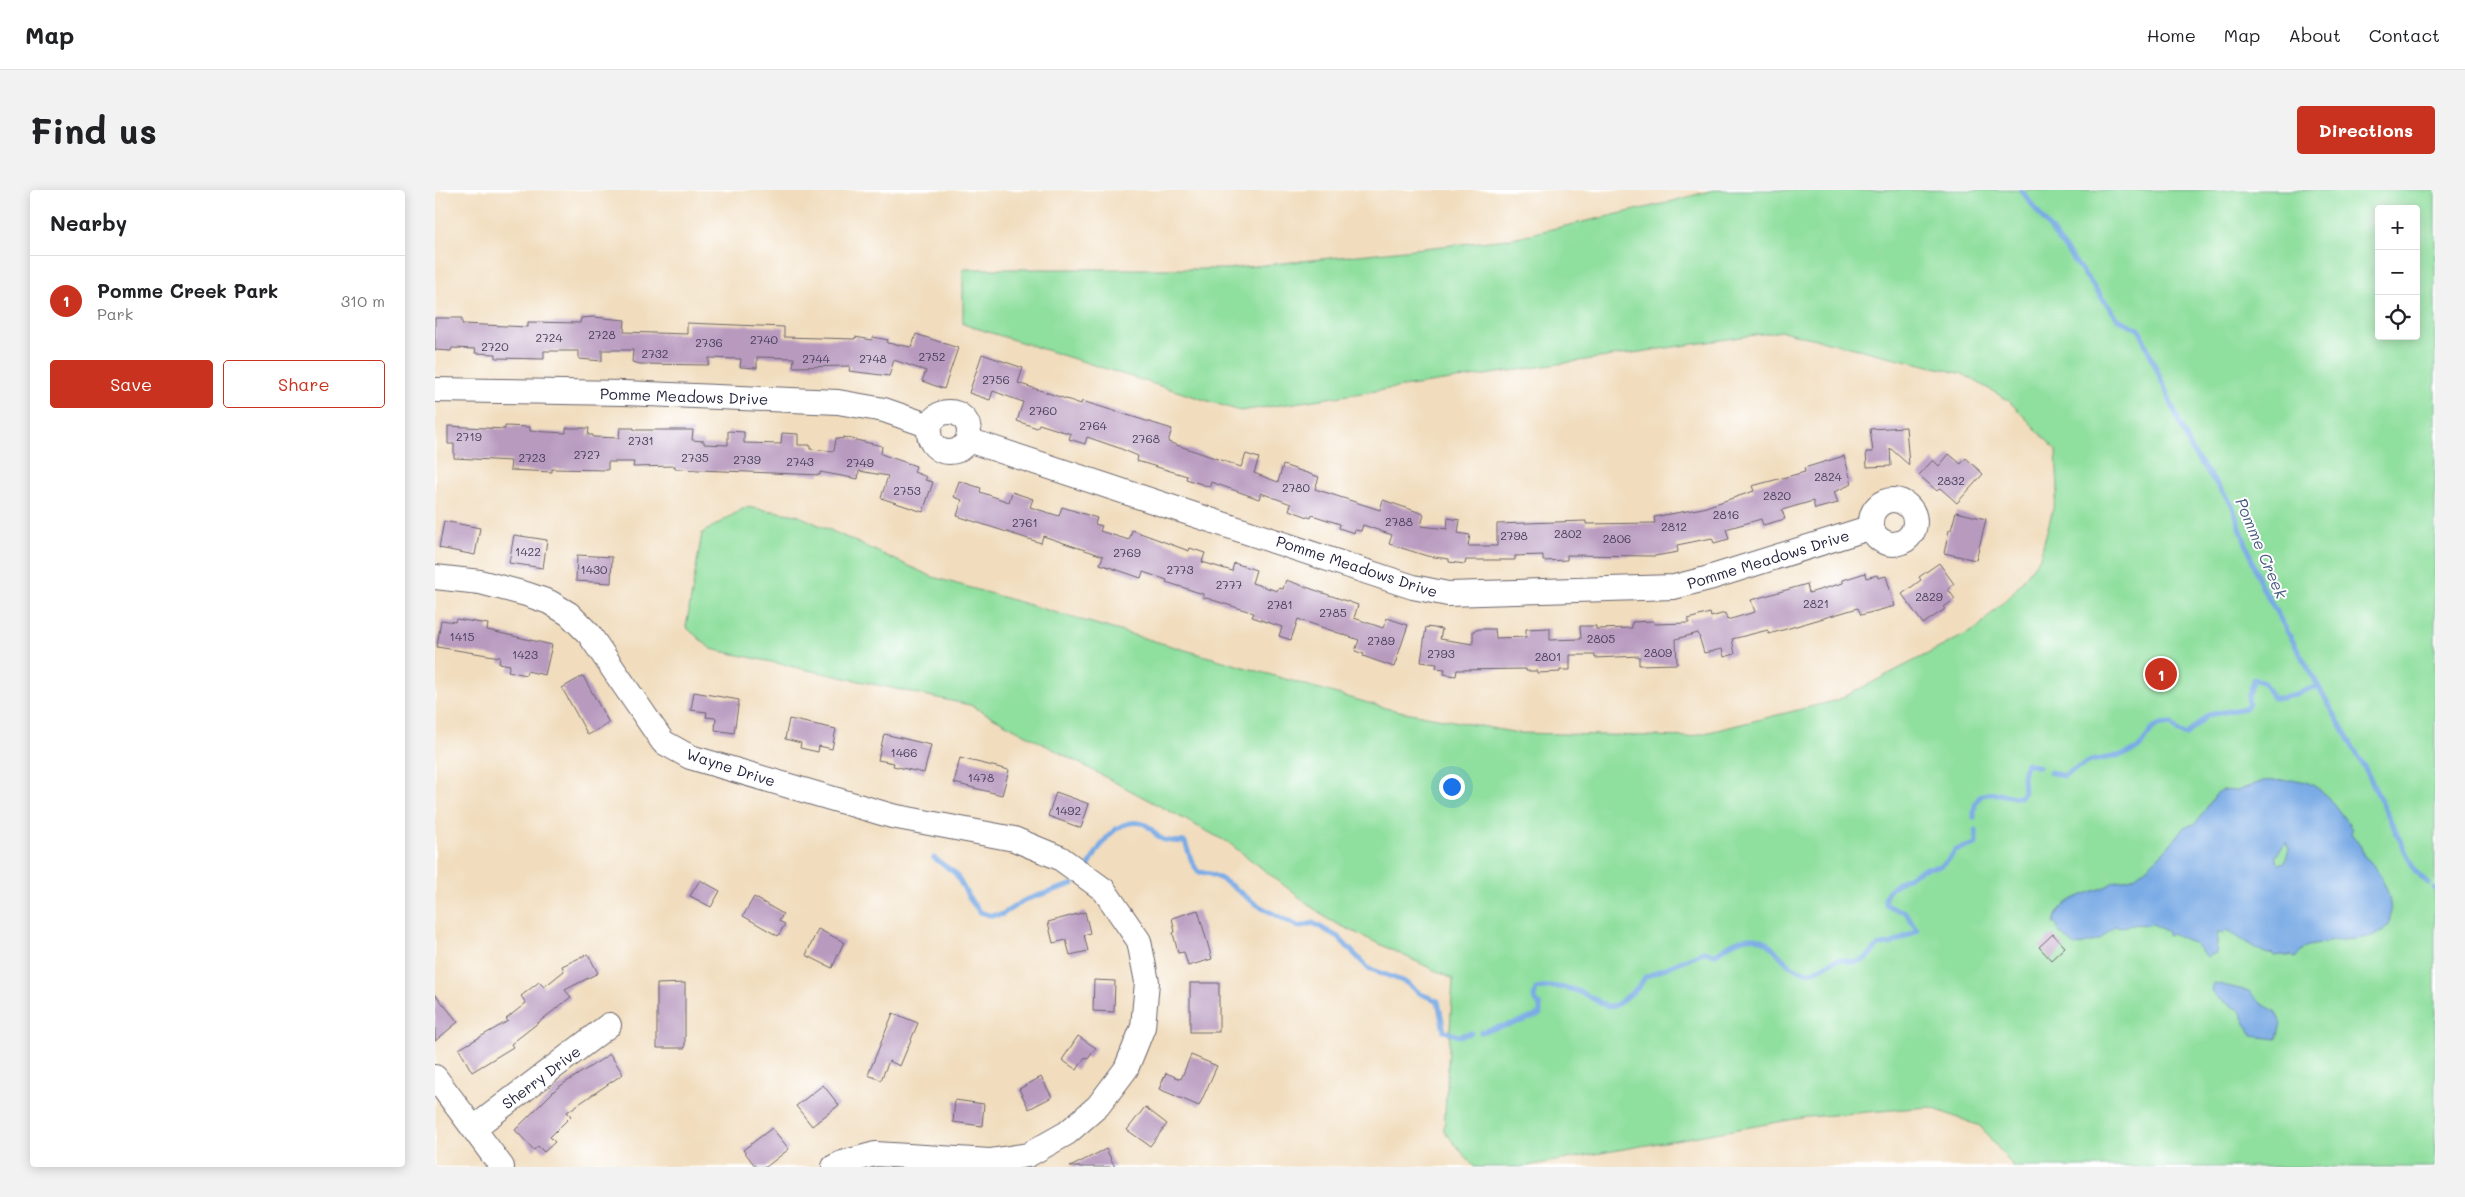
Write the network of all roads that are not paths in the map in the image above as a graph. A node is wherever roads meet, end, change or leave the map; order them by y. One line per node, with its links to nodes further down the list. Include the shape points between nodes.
1 (435, 390): 2 (street, Pomme Meadows Drive, via 623,393 838,402 884,410 930,426 931,441 942,452 957,451 968,440 1413,587 1447,594 1674,586)
2 (1872, 527)
3 (435, 577): 8 (street, Wayne Drive, via 480,582 526,594 569,614 589,634 663,742 690,757 892,816 1014,839 1060,858 1104,890 1139,941 1147,982 1143,1027 1127,1070 1099,1106 1067,1133 1028,1155 989,1162 875,1154)
4 (609, 1026): 6 (street, Sherry Drive)
5 (435, 1077): 6 (street)
6 (474, 1128): 7 (street)
7 (502, 1167)
8 (834, 1167)

